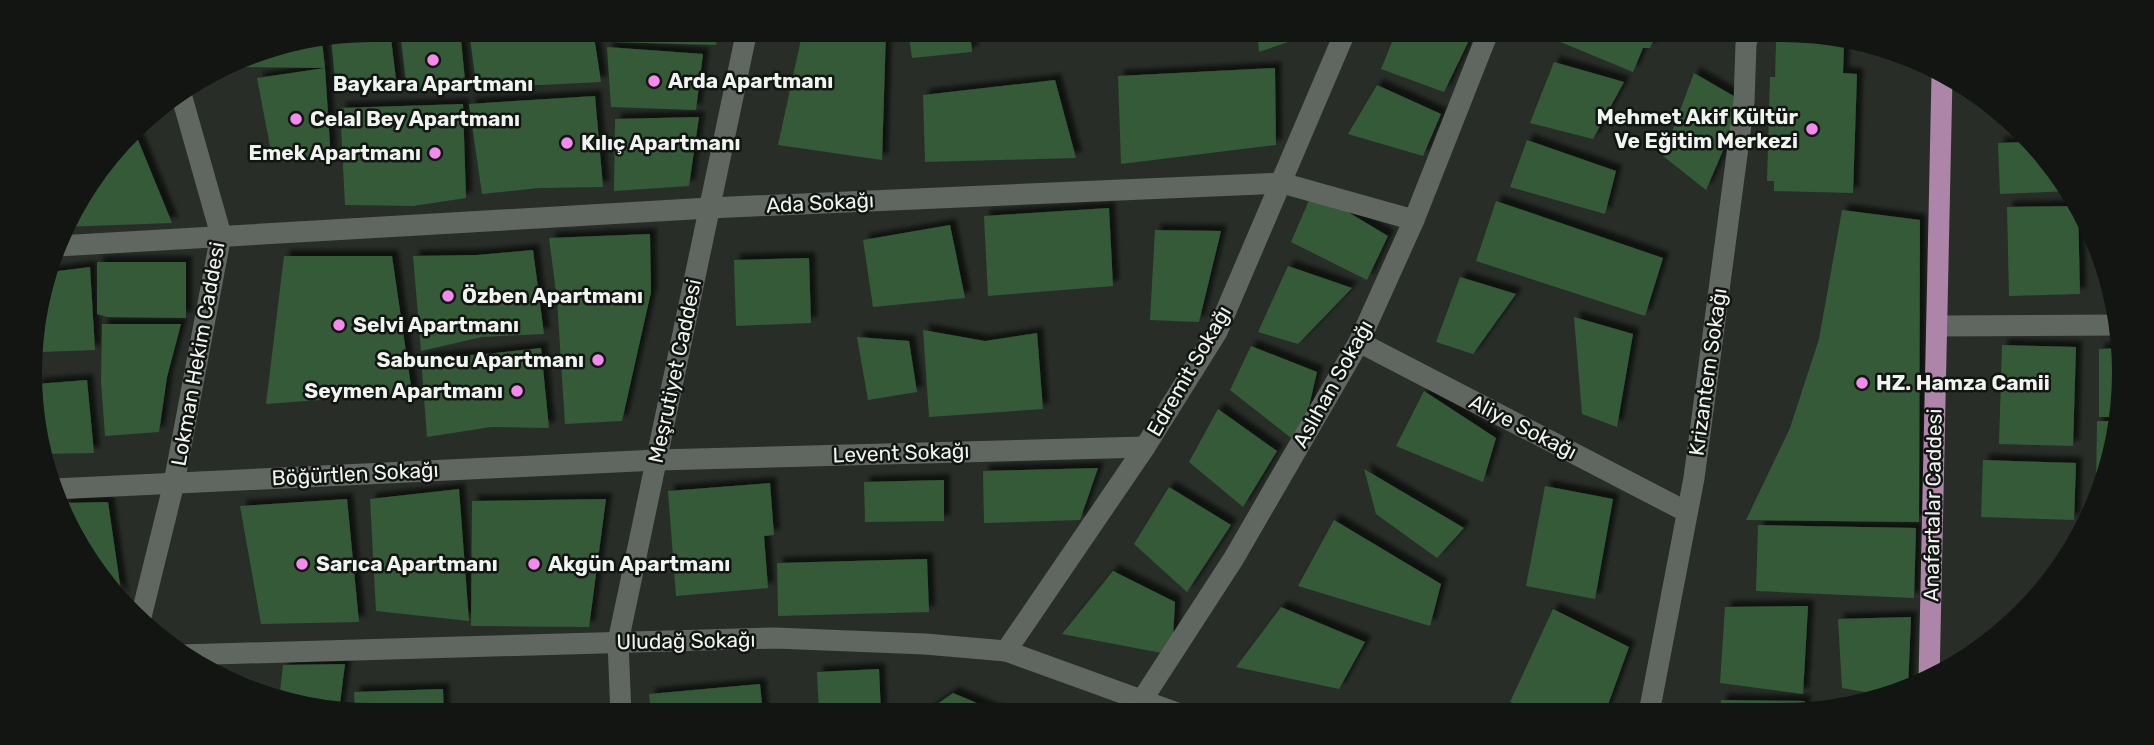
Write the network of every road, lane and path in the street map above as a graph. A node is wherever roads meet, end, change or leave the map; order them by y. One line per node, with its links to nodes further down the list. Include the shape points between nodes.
1 (744, 42): 8 (street, Meşrutiyet Caddesi)
2 (1341, 42): 7 (street, Edremit Sokağı)
3 (1484, 42): 9 (street, Aslıhan Sokağı)
4 (1747, 42): 19 (street, Krizantem Sokağı, via 1744,102)
5 (1942, 83): 13 (main road, Anafartalar Caddesi)
6 (183, 102): 10 (street, Lokman Hekim Caddesi)
7 (1282, 183): 8 (street, Ada Sokağı); 9 (street, Ada Sokağı); 15 (street, Edremit Sokağı, via 1217,332)
8 (709, 208): 10 (street, Ada Sokağı); 16 (street, Meşrutiyet Caddesi)
9 (1414, 220): 14 (street, Aslıhan Sokağı)
10 (221, 236): 11 (street, Ada Sokağı); 17 (street, Lokman Hekim Caddesi)
11 (67, 245)
12 (2108, 325): 13 (street)
13 (1937, 326): 24 (main road, Anafartalar Caddesi)
14 (1359, 342): 19 (street, Aliye Sokağı); 27 (street, Aslıhan Sokağı, via 1234,558)
15 (1145, 447): 16 (street, Levent Sokağı); 22 (street, Edremit Sokağı)
16 (657, 460): 17 (street, Böğürtlen Sokağı); 21 (street, Meşrutiyet Caddesi)
17 (174, 483): 18 (street, Böğürtlen Sokağı); 20 (street, Lokman Hekim Caddesi)
18 (63, 489)
19 (1687, 512): 28 (street, Krizantem Sokağı)
20 (143, 610)
21 (618, 642): 22 (street, Uludağ Sokağı, via 775,638); 23 (street, Uludağ Sokağı); 25 (street, Meşrutiyet Caddesi)
22 (1006, 651): 26 (street, Uludağ Sokağı)
23 (201, 655)
24 (1928, 669)
25 (621, 703)
26 (1127, 703)
27 (1139, 703)
28 (1651, 703)

